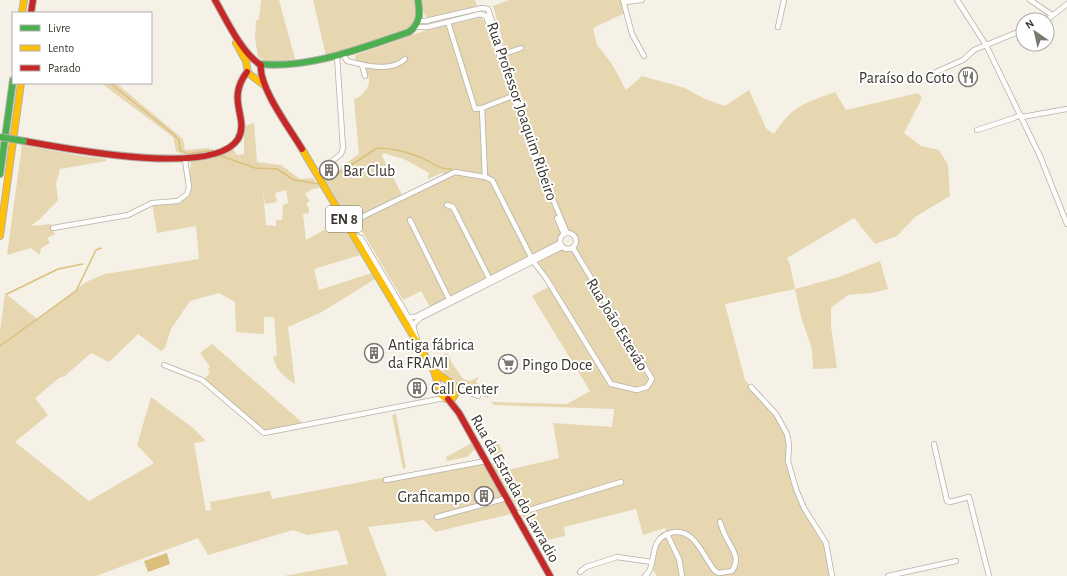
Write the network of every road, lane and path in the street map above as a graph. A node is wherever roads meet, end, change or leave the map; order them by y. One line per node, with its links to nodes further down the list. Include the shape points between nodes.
1 (24, 0): 11 (main road)
2 (33, 0): 12 (main road)
3 (214, 0): 23 (main road, Rua da Estrada do Lavradio / EN 8)
4 (418, 0): 18 (main road)
5 (642, 0): 9 (street)
6 (784, 0): 21 (street)
7 (957, 0): 24 (street)
8 (1030, 0): 13 (street)
9 (624, 1): 28 (street, via 632,34)
10 (1067, 4): 14 (street)
11 (22, 12)
12 (31, 12)
13 (1048, 12)
14 (1055, 13)
15 (458, 14): 16 (street, Rua Professor Joaquim Ribeiro); 17 (street); 26 (street, Rua Professor Joaquim Ribeiro, via 488,9)
16 (446, 17): 18 (street, Rua Professor Joaquim Ribeiro); 19 (street)
17 (460, 20): 19 (street, Rua Professor Joaquim Ribeiro); 38 (street, Rua Professor Joaquim Ribeiro, via 480,14 486,16)
18 (419, 21): 20 (main road)
19 (448, 23): 20 (street, Rua Professor Joaquim Ribeiro, via 424,28); 39 (street, via 475,109)
20 (415, 27): 27 (main road, via 409,32)
21 (778, 28)
22 (1015, 33): 24 (street)
23 (234, 35): 31 (main road, Rua da Estrada do Lavradio / EN 8); 32 (main road, Rua da Estrada do Lavradio / EN 8)
24 (986, 45): 34 (street, via 974,50 963,60); 41 (street)
25 (522, 48): 26 (street)
26 (504, 54): 53 (street, Rua Professor Joaquim Ribeiro)
27 (340, 55): 30 (street, via 347,61); 31 (main road, via 321,60); 45 (street, via 343,148 341,154)
28 (644, 56)
29 (405, 59): 30 (street, via 398,64)
30 (362, 65): 33 (street)
31 (259, 67): 32 (main road); 32 (main road); 37 (main road, Rua da Estrada do Lavradio / EN 8)
32 (250, 72): 37 (main road, Rua da Estrada do Lavradio / EN 8); 44 (main road, via 240,79 237,88 240,130 237,140 232,146 215,153)
33 (365, 76)
34 (927, 76)
35 (12, 84): 46 (main road)
36 (21, 84): 54 (main road)
37 (264, 85): 45 (main road, Rua da Estrada do Lavradio / EN 8)
38 (513, 96): 39 (street); 53 (street, Rua Professor Joaquim Ribeiro, via 538,170)
39 (482, 108): 47 (street)
40 (1067, 109): 41 (street)
41 (1021, 116): 42 (street); 50 (street)
42 (977, 130)
43 (0, 137): 44 (main road, bridge, via 96,154)
44 (185, 160): 52 (street, via 188,194 178,201 152,203 128,215)
45 (317, 173): 51 (main road, Rua da Estrada do Lavradio / EN 8)
46 (0, 174)
47 (485, 177): 51 (street, via 455,172); 58 (street, via 492,180)
48 (447, 204): 59 (street, via 453,207)
49 (410, 220): 60 (street)
50 (1067, 224)
51 (348, 226): 55 (main road, Rua da Estrada do Lavradio / EN 8)
52 (53, 228)
53 (565, 234): 56 (street); 57 (street, via 573,234 576,239)
54 (0, 236)
55 (354, 236): 61 (street, via 361,238); 63 (main road, Rua da Estrada do Lavradio / EN 8)
56 (561, 245): 57 (street, via 568,249); 58 (street)
57 (573, 248): 58 (street, Rua João Estevão, via 652,379 647,387 637,390 611,384 546,278)
58 (532, 260): 59 (street)
59 (490, 281): 60 (street)
60 (450, 301): 61 (street, via 415,317); 62 (street, via 420,318)
61 (408, 317): 62 (street)
62 (413, 325): 63 (street)
63 (418, 344): 65 (main road, Rua da Estrada do Lavradio / EN 8)
64 (164, 365): 69 (street, via 202,380 264,434 433,400)
65 (434, 371): 66 (main road, Rua da Estrada do Lavradio / EN 8); 69 (main road, Rua da Estrada do Lavradio / EN 8)
66 (453, 385): 68 (street); 69 (main road, via 444,384); 70 (main road, EN 8)
67 (751, 387): 88 (street, via 776,414 787,434 790,445 788,461 796,489 804,508 826,543)
68 (465, 391): 70 (street); 71 (street)
69 (443, 395): 70 (main road); 72 (main road, Rua da Estrada do Lavradio / EN 8)
70 (455, 395): 72 (main road, Rua da Estrada do Lavradio / EN 8)
71 (478, 396)
72 (459, 413): 74 (main road, Rua da Estrada do Lavradio / EN 8)
73 (934, 444): 90 (street, via 947,500 950,502 969,497)
74 (486, 461): 75 (street); 77 (main road, Rua da Estrada do Lavradio / EN 8)
75 (386, 480)
76 (621, 482): 78 (street)
77 (507, 498): 78 (main road, Rua da Estrada do Lavradio / EN 8); 79 (street)
78 (516, 514): 85 (main road, Rua da Estrada do Lavradio / EN 8)
79 (437, 517)
80 (720, 522): 81 (street, via 736,559 736,566 729,573 714,571 690,536 683,532)
81 (667, 534): 83 (street, via 658,540); 87 (street, via 679,558)
82 (956, 561): 89 (street)
83 (652, 562): 84 (street, via 617,557 586,567); 86 (street)
84 (580, 572)
85 (550, 576)
86 (645, 576)
87 (682, 576)
88 (832, 576)
89 (888, 576)
90 (989, 576)

